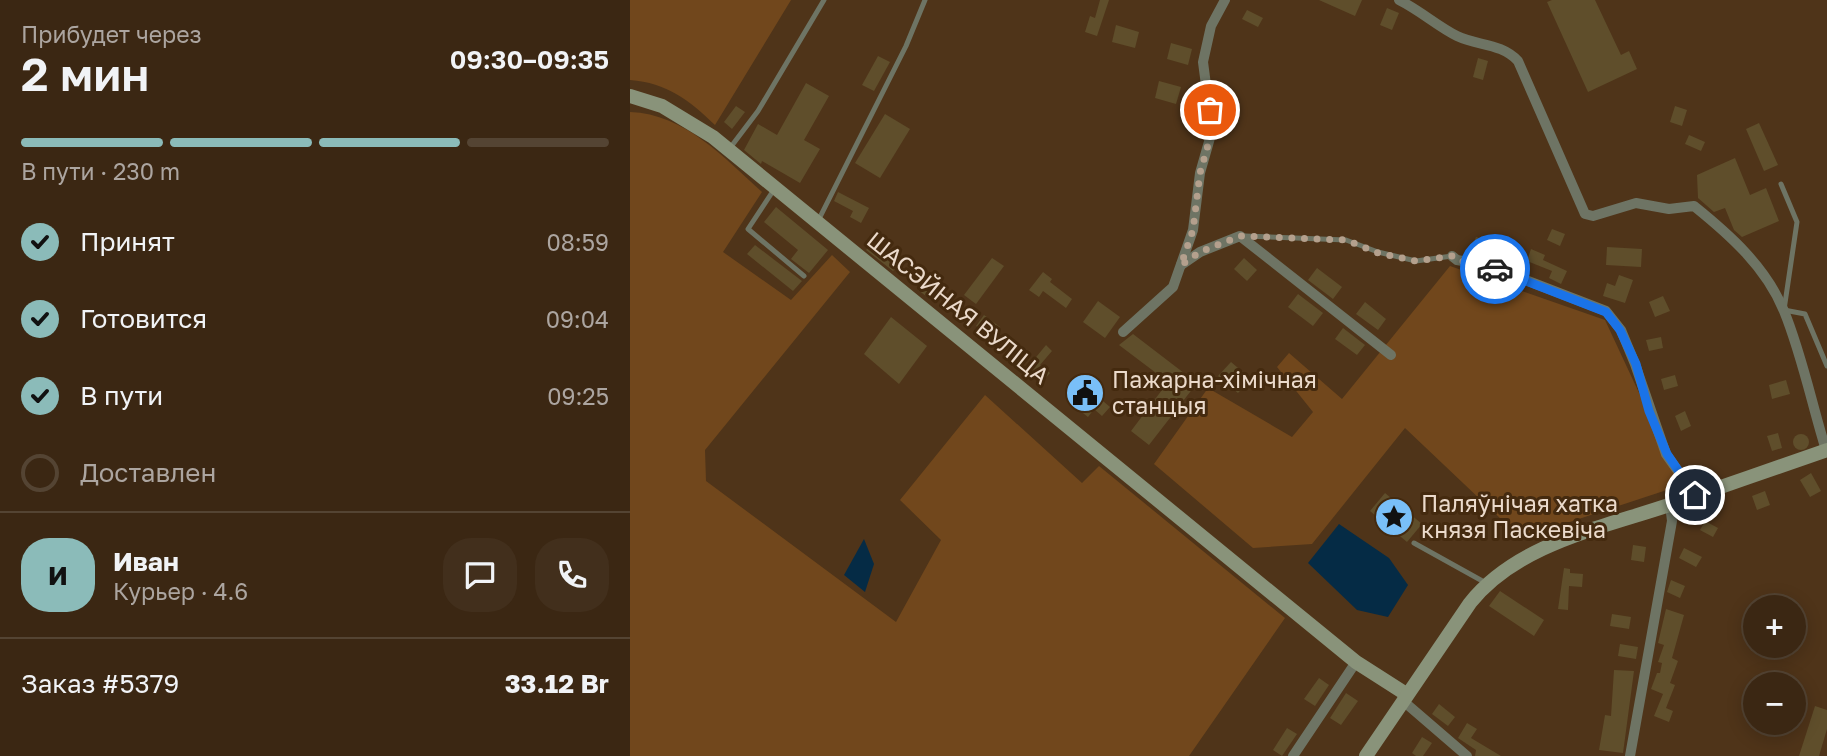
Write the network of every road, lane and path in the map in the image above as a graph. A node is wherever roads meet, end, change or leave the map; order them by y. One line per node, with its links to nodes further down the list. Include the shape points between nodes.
1 (824, 0): 6 (lane, via 758,111)
2 (925, 0): 9 (lane)
3 (1225, 0): 12 (street, via 1211,26 1203,62 1212,131 1200,173 1193,230)
4 (1399, 0): 14 (street, via 1455,36 1500,48 1518,61 1585,214 1593,216 1636,203 1669,209 1693,206 1730,235)
5 (630, 96): 6 (main road, ШАСЭЙНАЯ ВУЛІЦА, via 662,106)
6 (729, 150): 8 (main road, ШАСЭЙНАЯ ВУЛІЦА)
7 (1781, 184): 14 (lane, via 1797,222)
8 (775, 188): 9 (main road, ШАСЭЙНАЯ ВУЛІЦА); 13 (lane, via 748,229)
9 (817, 222): 23 (main road, ШАСЭЙНАЯ ВУЛІЦА)
10 (1240, 236): 11 (lane, via 1346,240 1416,261); 12 (street); 16 (street)
11 (1452, 256): 19 (street, via 1606,312 1636,364 1667,454)
12 (1181, 265): 15 (street, via 1172,287)
13 (804, 276)
14 (1784, 310): 17 (lane, via 1805,314); 18 (street)
15 (1122, 332)
16 (1391, 355)
17 (1827, 366)
18 (1826, 450): 19 (main road)
19 (1695, 495): 20 (main road)
20 (1670, 505): 22 (main road, via 1531,555); 28 (street, via 1672,521)
21 (1414, 543): 22 (lane)
22 (1486, 583): 24 (main road)
23 (1356, 662): 24 (main road, ШАСЭЙНАЯ ВУЛІЦА); 25 (street)
24 (1404, 697): 26 (main road); 27 (street, ШАСЭЙНАЯ ВУЛІЦА)
25 (1293, 756)
26 (1366, 756)
27 (1467, 756)
28 (1630, 756)

